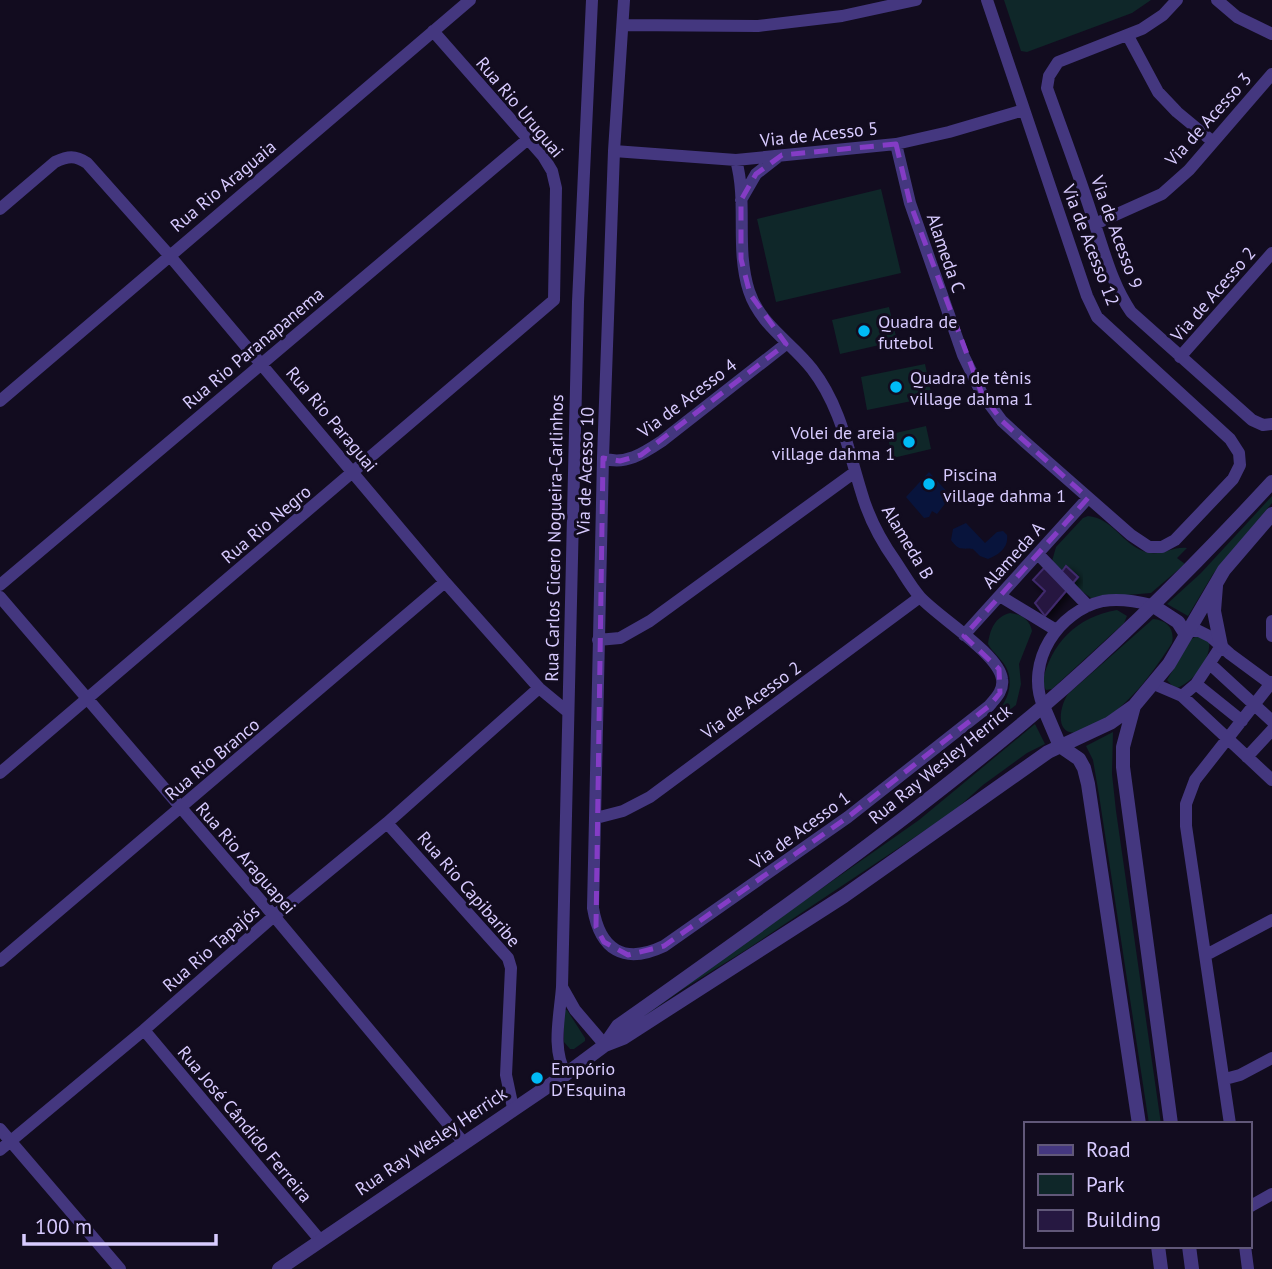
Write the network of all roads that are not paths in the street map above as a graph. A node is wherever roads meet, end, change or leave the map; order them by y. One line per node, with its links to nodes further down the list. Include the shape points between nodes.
1 (470, 0): 9 (street, Rua Rio Araguaia)
2 (592, 0): 26 (street, Rua Carlos Cicero Nogueira-Carlinhos)
3 (624, 0): 8 (street, Via de Acesso 10)
4 (916, 0): 8 (street, via 842,16 758,26)
5 (987, 0): 13 (street, Via de Acesso 12)
6 (1177, 0): 11 (street, via 1163,15)
7 (1217, 0): 10 (street, via 1237,17)
8 (623, 25): 17 (street, Via de Acesso 10)
9 (433, 32): 14 (street, Rua Rio Uruguai); 24 (street, Rua Rio Araguaia)
10 (1272, 34)
11 (1128, 36): 15 (street, via 1158,92); 22 (street, Via de Acesso 9, via 1058,62 1047,88)
12 (1272, 74): 15 (street, Via de Acesso 3)
13 (1024, 110): 16 (street, Via de Acesso 5); 38 (street, Via de Acesso 12, via 1097,317 1230,439 1239,453 1240,465 1233,479 1175,540)
14 (528, 139): 25 (street, Rua Rio Uruguai, via 552,171 556,187); 29 (street, Rua Rio Paranapanema)
15 (1212, 141): 22 (street, Via de Acesso 3, via 1162,194)
16 (896, 144): 18 (street, Via de Acesso 5); 36 (street, Alameda C, via 914,215 963,355 982,394 1002,421)
17 (614, 151): 19 (street, Via de Acesso 5); 32 (street, Via de Acesso 10)
18 (782, 155): 19 (street, Via de Acesso 5); 20 (street, via 756,174)
19 (736, 160): 20 (street, Alameda B)
20 (741, 200): 27 (street, Alameda B, via 741,259 750,294)
21 (0, 209): 24 (street, Rua Rio Paraguai, via 46,170 65,157 77,156)
22 (1095, 224): 28 (street, Via de Acesso 9, via 1117,291 1131,312)
23 (1272, 253): 28 (street, Via de Acesso 2)
24 (169, 255): 29 (street, Rua Rio Paraguai); 30 (street, Rua Rio Araguaia)
25 (554, 300): 26 (street); 33 (street, Rua Rio Negro)
26 (578, 302): 66 (street, Rua Carlos Cicero Nogueira-Carlinhos)
27 (786, 344): 32 (street, Via de Acesso 4, via 641,455 620,461); 34 (street, Alameda B, via 812,369 830,397)
28 (1180, 357): 31 (street, Via de Acesso 9, via 1252,420)
29 (262, 363): 33 (street, Rua Rio Paraguai); 42 (street, Rua Rio Paranapanema)
30 (0, 401)
31 (1271, 424)
32 (603, 458): 53 (street, Via de Acesso 10)
33 (354, 472): 41 (street, Rua Rio Paraguai); 62 (street, Rua Rio Negro)
34 (855, 472): 45 (street, Alameda B, via 877,531); 53 (street, via 650,621 620,638)
35 (1272, 482): 46 (street, Rua Ray Wesley Herrick)
36 (1088, 498): 38 (street, Alameda C); 39 (street, Alameda A)
37 (1272, 514): 40 (street, Rua Ray Wesley Herrick)
38 (1149, 547)
39 (1038, 554): 43 (street, Alameda A); 47 (street)
40 (1224, 570): 50 (street, Rua Ray Wesley Herrick); 54 (street, via 1215,587 1214,611)
41 (445, 582): 59 (street, Rua Rio Paraguai); 75 (street, Rua Rio Branco)
42 (0, 585)
43 (1000, 596): 49 (street); 51 (street, Alameda A)
44 (0, 597): 62 (street, Rua Rio Araguapei)
45 (920, 597): 51 (street, Alameda B); 76 (street, Via de Acesso 2, via 650,797)
46 (1153, 605): 47 (street, via 1119,599); 50 (street, via 1178,622); 63 (street, Rua Ray Wesley Herrick)
47 (1088, 606): 49 (street)
48 (1272, 621): 52 (street)
49 (1056, 630): 63 (street, via 1039,667 1038,695)
50 (1185, 633): 54 (street, via 1200,631); 56 (street, Rua Ray Wesley Herrick)
51 (964, 635): 60 (street, Alameda B, via 999,669)
52 (1272, 636)
53 (598, 640): 76 (street, Via de Acesso 10)
54 (1221, 646): 55 (street); 58 (street)
55 (1210, 664): 57 (street); 65 (street)
56 (1154, 684): 61 (street); 64 (street, Rua Ray Wesley Herrick)
57 (1196, 684): 61 (street); 67 (street)
58 (1271, 684): 65 (street)
59 (539, 688): 66 (street, Rua Rio Paraguai); 77 (street, Rua Rio Tapajós)
60 (1000, 693): 80 (street, Via de Acesso 1, via 848,817 664,946 648,954 628,955)
61 (1182, 696): 70 (street)
62 (89, 698): 73 (street, Rua Rio Negro); 75 (street, Rua Rio Araguapei)
63 (1043, 706): 71 (street); 85 (street, Rua Ray Wesley Herrick, via 831,875 618,1026)
64 (1134, 706): 71 (street, Rua Ray Wesley Herrick, via 1110,723); 91 (street, via 1123,747 1123,767)
65 (1253, 706): 67 (street); 68 (street)
66 (568, 712): 83 (street, Rua Carlos Cicero Nogueira-Carlinhos)
67 (1242, 721): 70 (street)
68 (1272, 721)
69 (1272, 730): 72 (street)
70 (1227, 739): 72 (street); 81 (street, via 1195,780 1185,804)
71 (1059, 746): 85 (street, Rua Ray Wesley Herrick, via 844,896 623,1038); 90 (street, via 1079,759 1088,784)
72 (1247, 757): 74 (street)
73 (0, 773)
74 (1272, 780)
75 (180, 808): 78 (street, Rua Rio Araguapei); 82 (street, Rua Rio Branco)
76 (596, 818): 80 (street, Via de Acesso 10, via 593,908)
77 (387, 823): 78 (street, Rua Rio Tapajós); 89 (street, Rua Rio Capibaribe, via 508,958 506,1075)
78 (274, 916): 84 (street, Rua Rio Tapajós); 94 (street, Rua Rio Araguapei)
79 (1272, 920): 81 (street)
80 (604, 942)
81 (1206, 955): 88 (street)
82 (0, 961)
83 (562, 987): 85 (street); 87 (street, Rua Carlos Cicero Nogueira-Carlinhos, via 557,1049)
84 (144, 1030): 95 (street, Rua Rio Tapajós); 98 (street, Rua José Cândido Ferreira)
85 (605, 1045): 87 (street, Rua Ray Wesley Herrick)
86 (1272, 1058): 88 (street)
87 (566, 1074): 89 (street, Rua Ray Wesley Herrick)
88 (1225, 1079): 92 (street)
89 (513, 1108): 94 (street, Rua Ray Wesley Herrick)
90 (1139, 1122)
91 (1171, 1122)
92 (1230, 1122)
93 (0, 1129): 95 (street)
94 (464, 1143): 98 (street, Rua Ray Wesley Herrick)
95 (5, 1146): 102 (street)
96 (1272, 1194): 97 (street)
97 (1251, 1206)
98 (320, 1240): 103 (street, Rua Ray Wesley Herrick)
99 (1158, 1248): 104 (street)
100 (1189, 1248): 105 (street)
101 (1245, 1248): 106 (street)
102 (120, 1269)
103 (279, 1269)
104 (1161, 1269)
105 (1192, 1269)
106 (1248, 1269)

